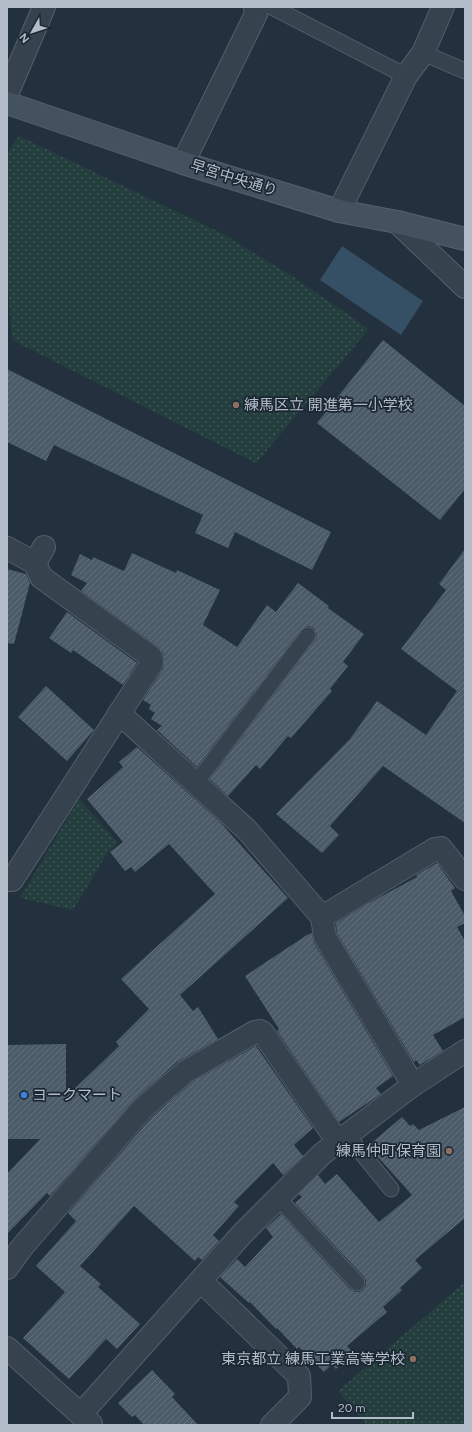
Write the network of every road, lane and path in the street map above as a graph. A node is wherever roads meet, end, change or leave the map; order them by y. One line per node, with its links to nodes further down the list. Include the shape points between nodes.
1 (44, 7): 8 (street)
2 (255, 7): 10 (street, via 256,14)
3 (272, 7): 7 (lane)
4 (443, 7): 5 (street)
5 (423, 53): 6 (lane); 7 (street)
6 (465, 71)
7 (406, 76): 11 (street)
8 (7, 94)
9 (7, 103): 10 (street, 早宮中央通り)
10 (183, 163): 11 (street, 早宮中央通り)
11 (339, 211): 12 (street, 早宮中央通り)
12 (397, 222): 13 (street, 早宮中央通り); 14 (street)
13 (465, 239)
14 (465, 287)
15 (7, 548): 17 (street, via 39,555 41,577 150,657 152,663)
16 (308, 635): 18 (lane)
17 (119, 713): 18 (street); 20 (street, via 12,880)
18 (196, 784): 21 (street, via 247,830)
19 (465, 879): 21 (street, via 441,848 435,849)
20 (7, 880)
21 (322, 917): 23 (street, via 325,937)
22 (465, 1051): 23 (street)
23 (413, 1085): 24 (street)
24 (342, 1139): 25 (lane); 26 (street, via 322,1154); 27 (street, via 263,1033 255,1032 186,1072 143,1108 23,1246)
25 (391, 1189)
26 (278, 1198): 28 (street); 29 (lane)
27 (7, 1268)
28 (201, 1281): 31 (street); 32 (street, via 299,1376 300,1397)
29 (357, 1283)
30 (7, 1348): 31 (street)
31 (86, 1420)
32 (272, 1425)

